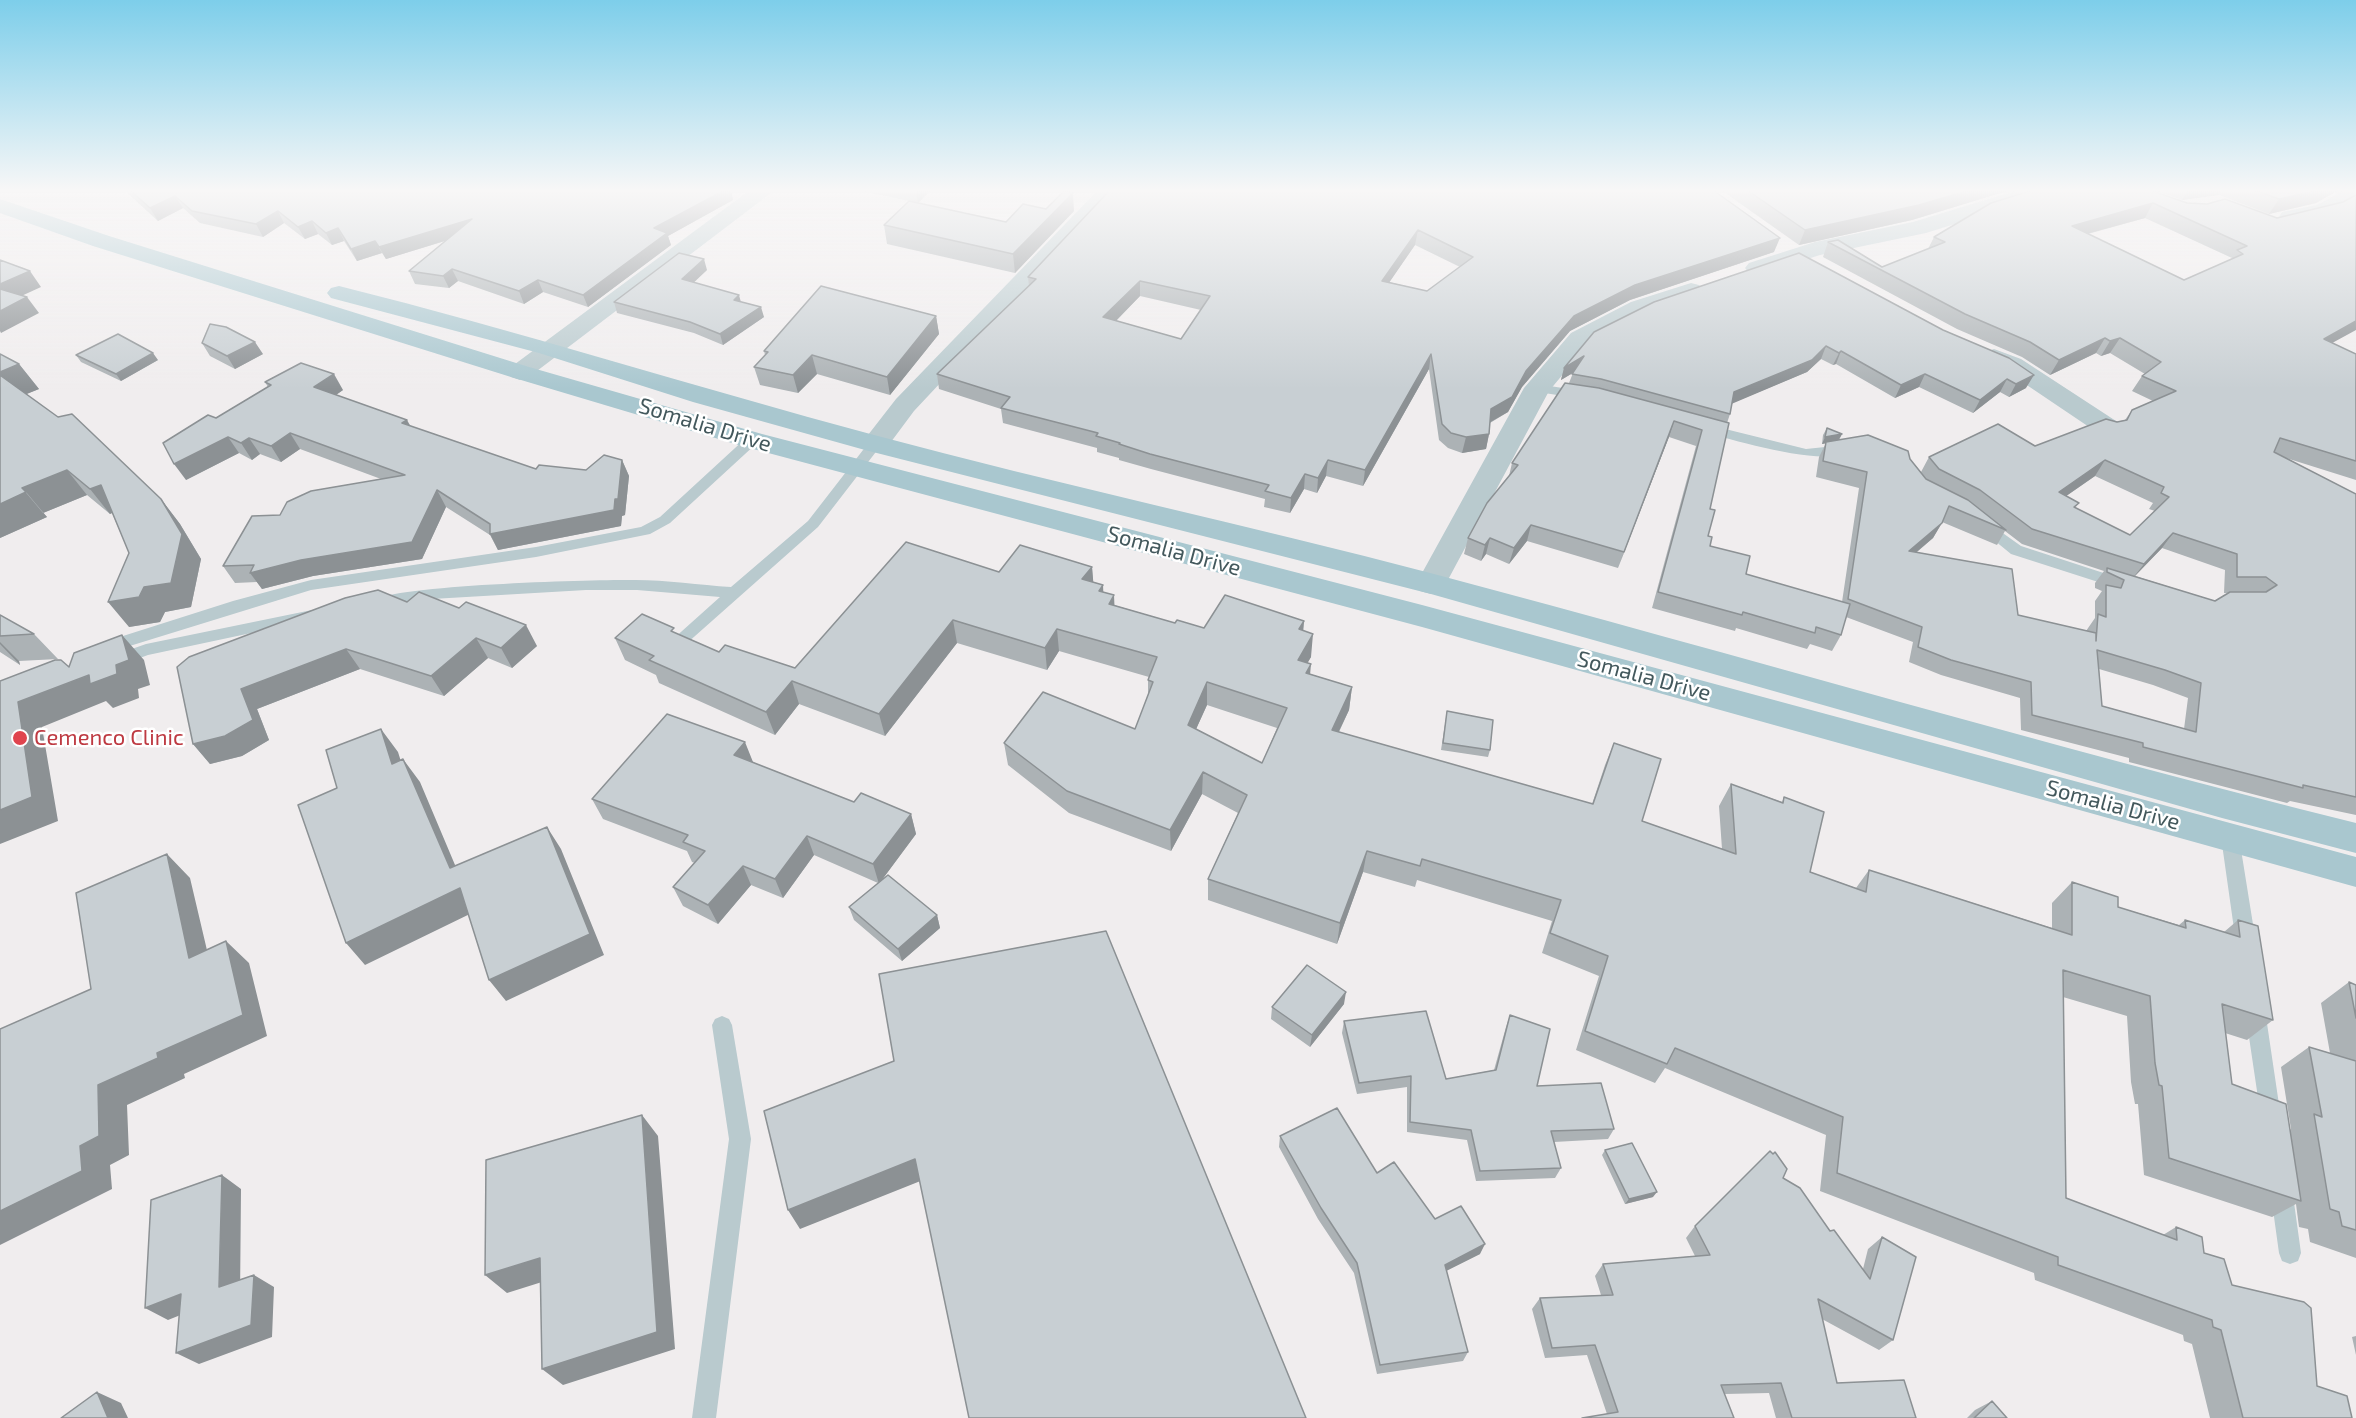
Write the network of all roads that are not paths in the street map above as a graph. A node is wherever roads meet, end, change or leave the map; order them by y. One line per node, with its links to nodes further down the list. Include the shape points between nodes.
1 (151, 256): 10 (main road, Somalia Drive)
2 (212, 256): 9 (main road, Somalia Drive)
3 (676, 256): 9 (street)
4 (1047, 256): 16 (street, via 905,405)
5 (1793, 256): 11 (street, via 1640,307 1580,338)
6 (1799, 256): 7 (street)
7 (1827, 271)
8 (1969, 346): 14 (street, via 2012,364)
9 (548, 348): 10 (street); 16 (main road, Somalia Drive)
10 (520, 372): 15 (main road, Somalia Drive)
11 (1537, 387): 12 (lane); 21 (street)
12 (1597, 398)
13 (1686, 424): 17 (lane, via 1806,453)
14 (2107, 427)
15 (752, 440): 18 (main road, Somalia Drive); 28 (lane, via 665,520 645,531 536,552 311,585)
16 (875, 444): 18 (lane); 20 (main road, Somalia Drive)
17 (1860, 444)
18 (858, 469): 23 (lane, via 813,524); 24 (main road, Somalia Drive)
19 (1972, 514): 22 (lane, via 2016,550)
20 (1382, 571): 21 (main road, Somalia Drive); 24 (main road)
21 (1431, 584): 30 (main road, Somalia Drive)
22 (2130, 587)
23 (736, 592): 25 (lane, via 586,585 416,595); 27 (lane)
24 (1373, 603): 30 (main road, Somalia Drive)
25 (369, 604)
26 (323, 613): 29 (lane, via 146,650)
27 (680, 640)
28 (90, 653)
29 (104, 665)
30 (1937, 741): 31 (main road, Somalia Drive); 32 (main road, Somalia Drive)
31 (2230, 837): 33 (main road, Somalia Drive); 34 (lane)
32 (2356, 838)
33 (2356, 872)
34 (2249, 964)
35 (2252, 987): 37 (lane)
36 (722, 1025): 40 (lane, via 741,1139)
37 (2274, 1138)
38 (2278, 1172): 39 (lane)
39 (2290, 1253)
40 (704, 1418)

